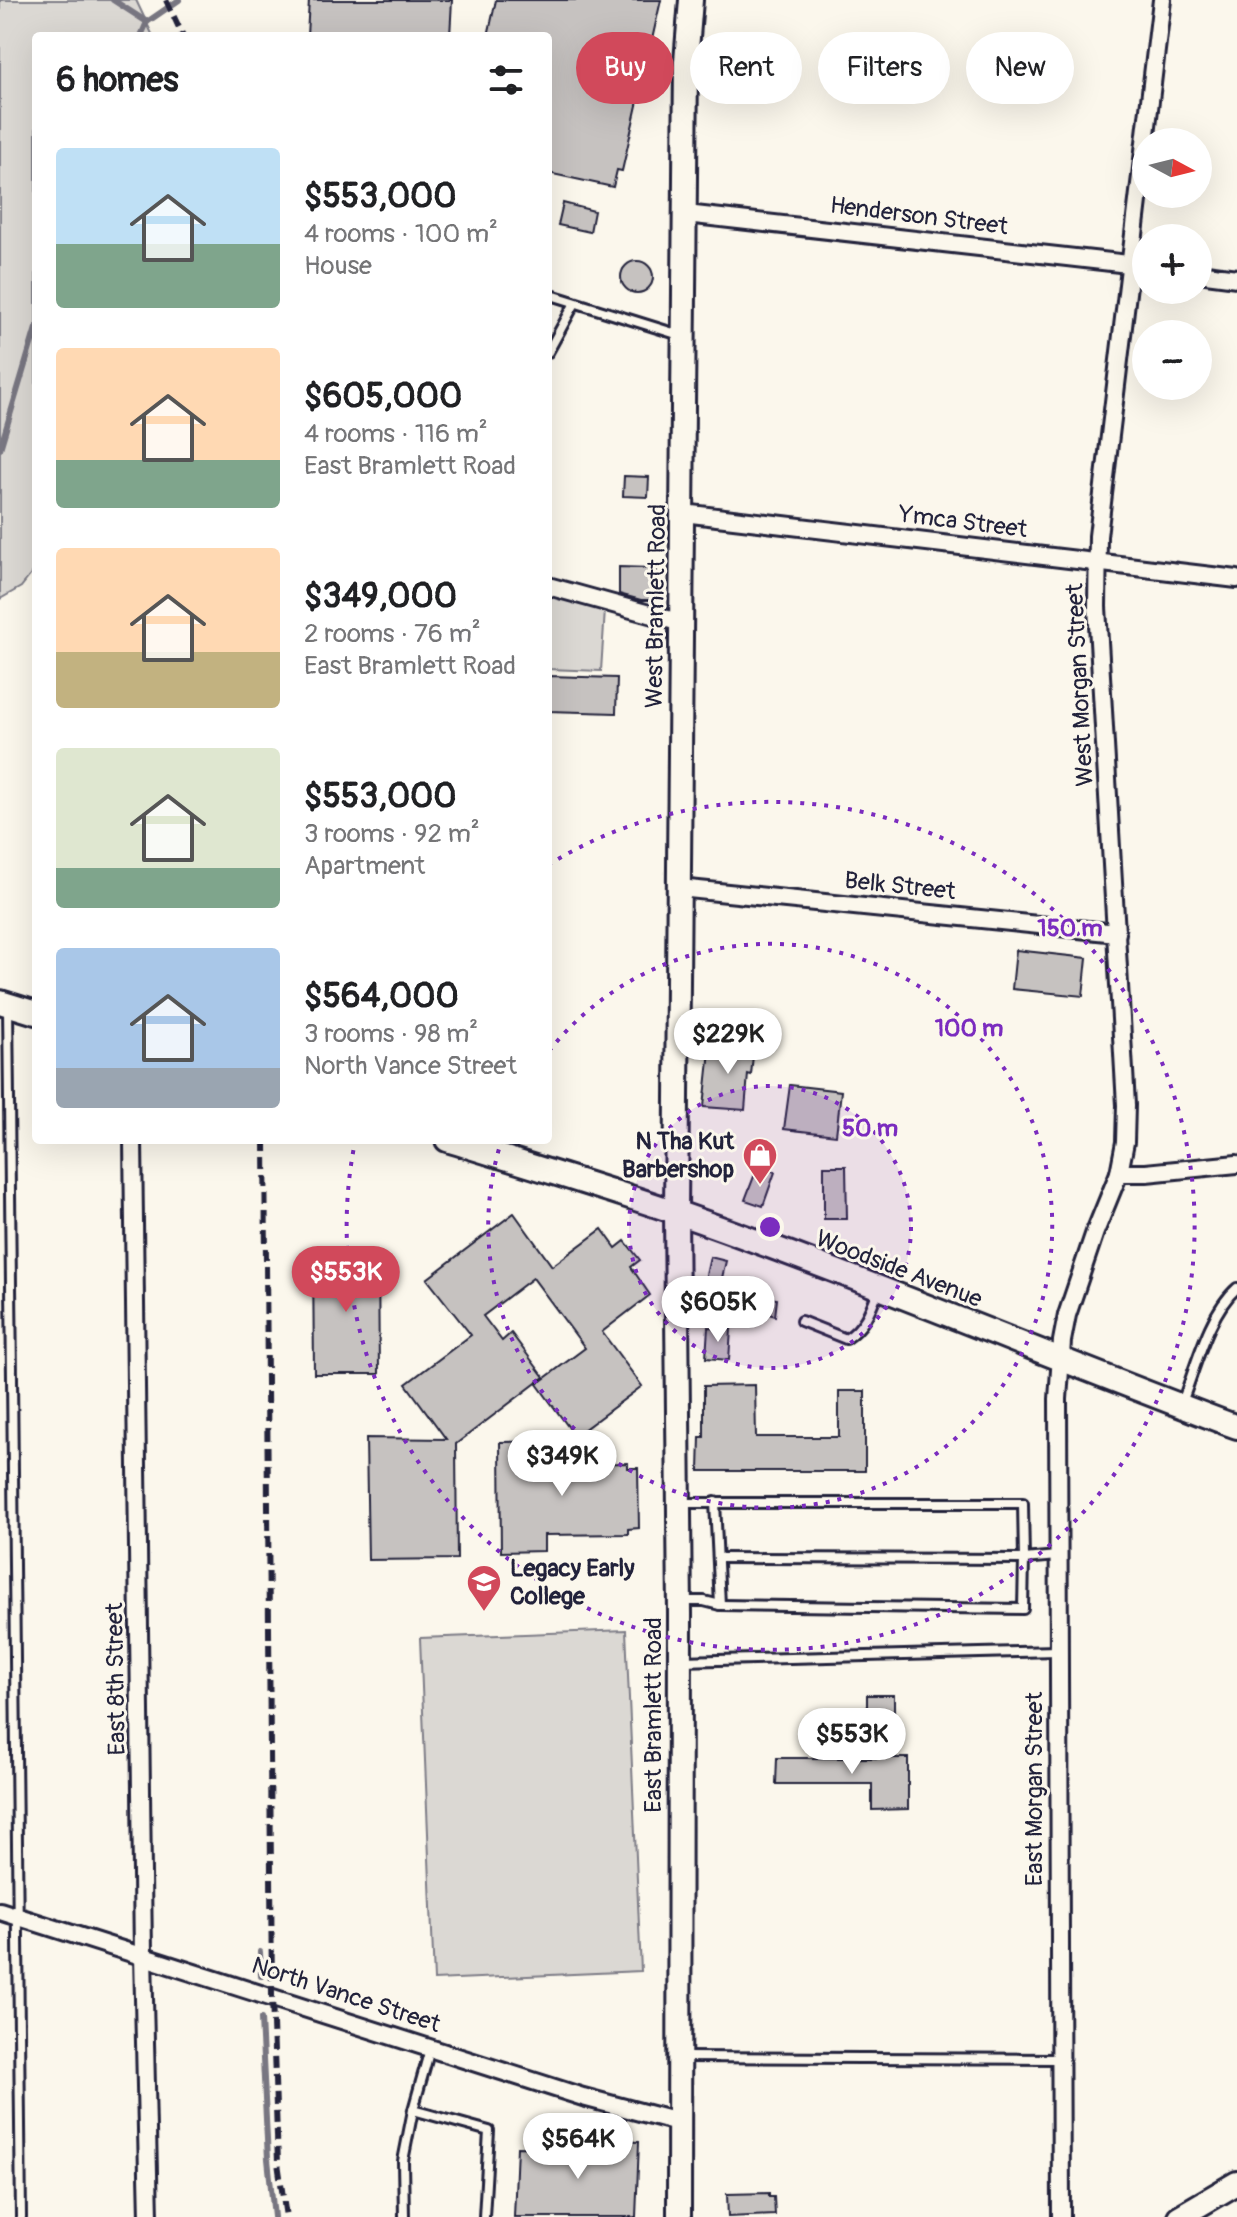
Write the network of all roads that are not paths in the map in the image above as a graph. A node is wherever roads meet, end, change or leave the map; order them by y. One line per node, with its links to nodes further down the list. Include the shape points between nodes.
1 (691, 0): 3 (street, West Bramlett Road)
2 (1162, 0): 4 (street, West Morgan Street)
3 (686, 214): 5 (street, Henderson Street); 11 (street, West Bramlett Road)
4 (1142, 224)
5 (1132, 264)
6 (1212, 275): 7 (street)
7 (1237, 278)
8 (552, 295): 9 (lane)
9 (575, 303): 11 (lane); 12 (lane)
10 (1132, 304): 14 (street, West Morgan Street, via 1098,536)
11 (684, 337): 13 (street, West Bramlett Road)
12 (552, 345)
13 (683, 513): 14 (street, Ymca Street); 17 (street, West Bramlett Road)
14 (1099, 562): 15 (street, Ymca Street); 19 (street, West Morgan Street, via 1097,607)
15 (1237, 579)
16 (552, 587): 17 (street)
17 (682, 623): 18 (street, West Bramlett Road)
18 (679, 888): 19 (street, Belk Street); 26 (street, West Bramlett Road)
19 (1117, 933): 25 (street, West Morgan Street, via 1126,1105)
20 (4, 1004): 21 (street); 43 (lane)
21 (32, 1012)
22 (133, 1144): 44 (street, East 8th Street)
23 (460, 1144): 26 (street, Woodside Avenue)
24 (1237, 1164): 25 (street)
25 (1119, 1173): 30 (street, West Morgan Street, via 1067,1315)
26 (676, 1213): 27 (street, Woodside Avenue); 34 (street, East Bramlett Road)
27 (879, 1287): 29 (lane, via 868,1316 846,1339); 30 (street, Woodside Avenue)
28 (1237, 1288): 31 (lane, via 1225,1299 1211,1328)
29 (801, 1321)
30 (1062, 1362): 31 (street, Woodside Avenue); 35 (street, East Morgan Street)
31 (1181, 1406): 32 (street, Woodside Avenue)
32 (1237, 1427)
33 (715, 1502): 34 (lane); 36 (lane); 37 (lane, via 1023,1503)
34 (679, 1503): 38 (street, East Bramlett Road)
35 (1057, 1556): 37 (lane); 40 (street, East Morgan Street)
36 (718, 1558): 37 (lane); 39 (lane)
37 (1024, 1559): 39 (lane, via 1023,1609)
38 (680, 1601): 39 (lane); 41 (street, East Bramlett Road)
39 (720, 1605)
40 (1057, 1651): 41 (lane); 47 (street, East Morgan Street)
41 (680, 1661): 46 (street, East Bramlett Road)
42 (0, 1911): 43 (street, North Vance Street)
43 (18, 1917): 44 (street, North Vance Street); 51 (lane)
44 (143, 1955): 45 (street, North Vance Street); 52 (street, East 8th Street)
45 (430, 2048): 48 (lane); 49 (street, North Vance Street)
46 (678, 2057): 47 (lane); 49 (street, East Bramlett Road)
47 (1059, 2059): 56 (street, East Morgan Street)
48 (413, 2110): 53 (lane, via 403,2161); 54 (lane, via 489,2131)
49 (678, 2122): 55 (street, East Bramlett Road)
50 (1237, 2183): 57 (street)
51 (21, 2217)
52 (149, 2217)
53 (404, 2217)
54 (484, 2217)
55 (679, 2217)
56 (1061, 2217)
57 (1179, 2217)

